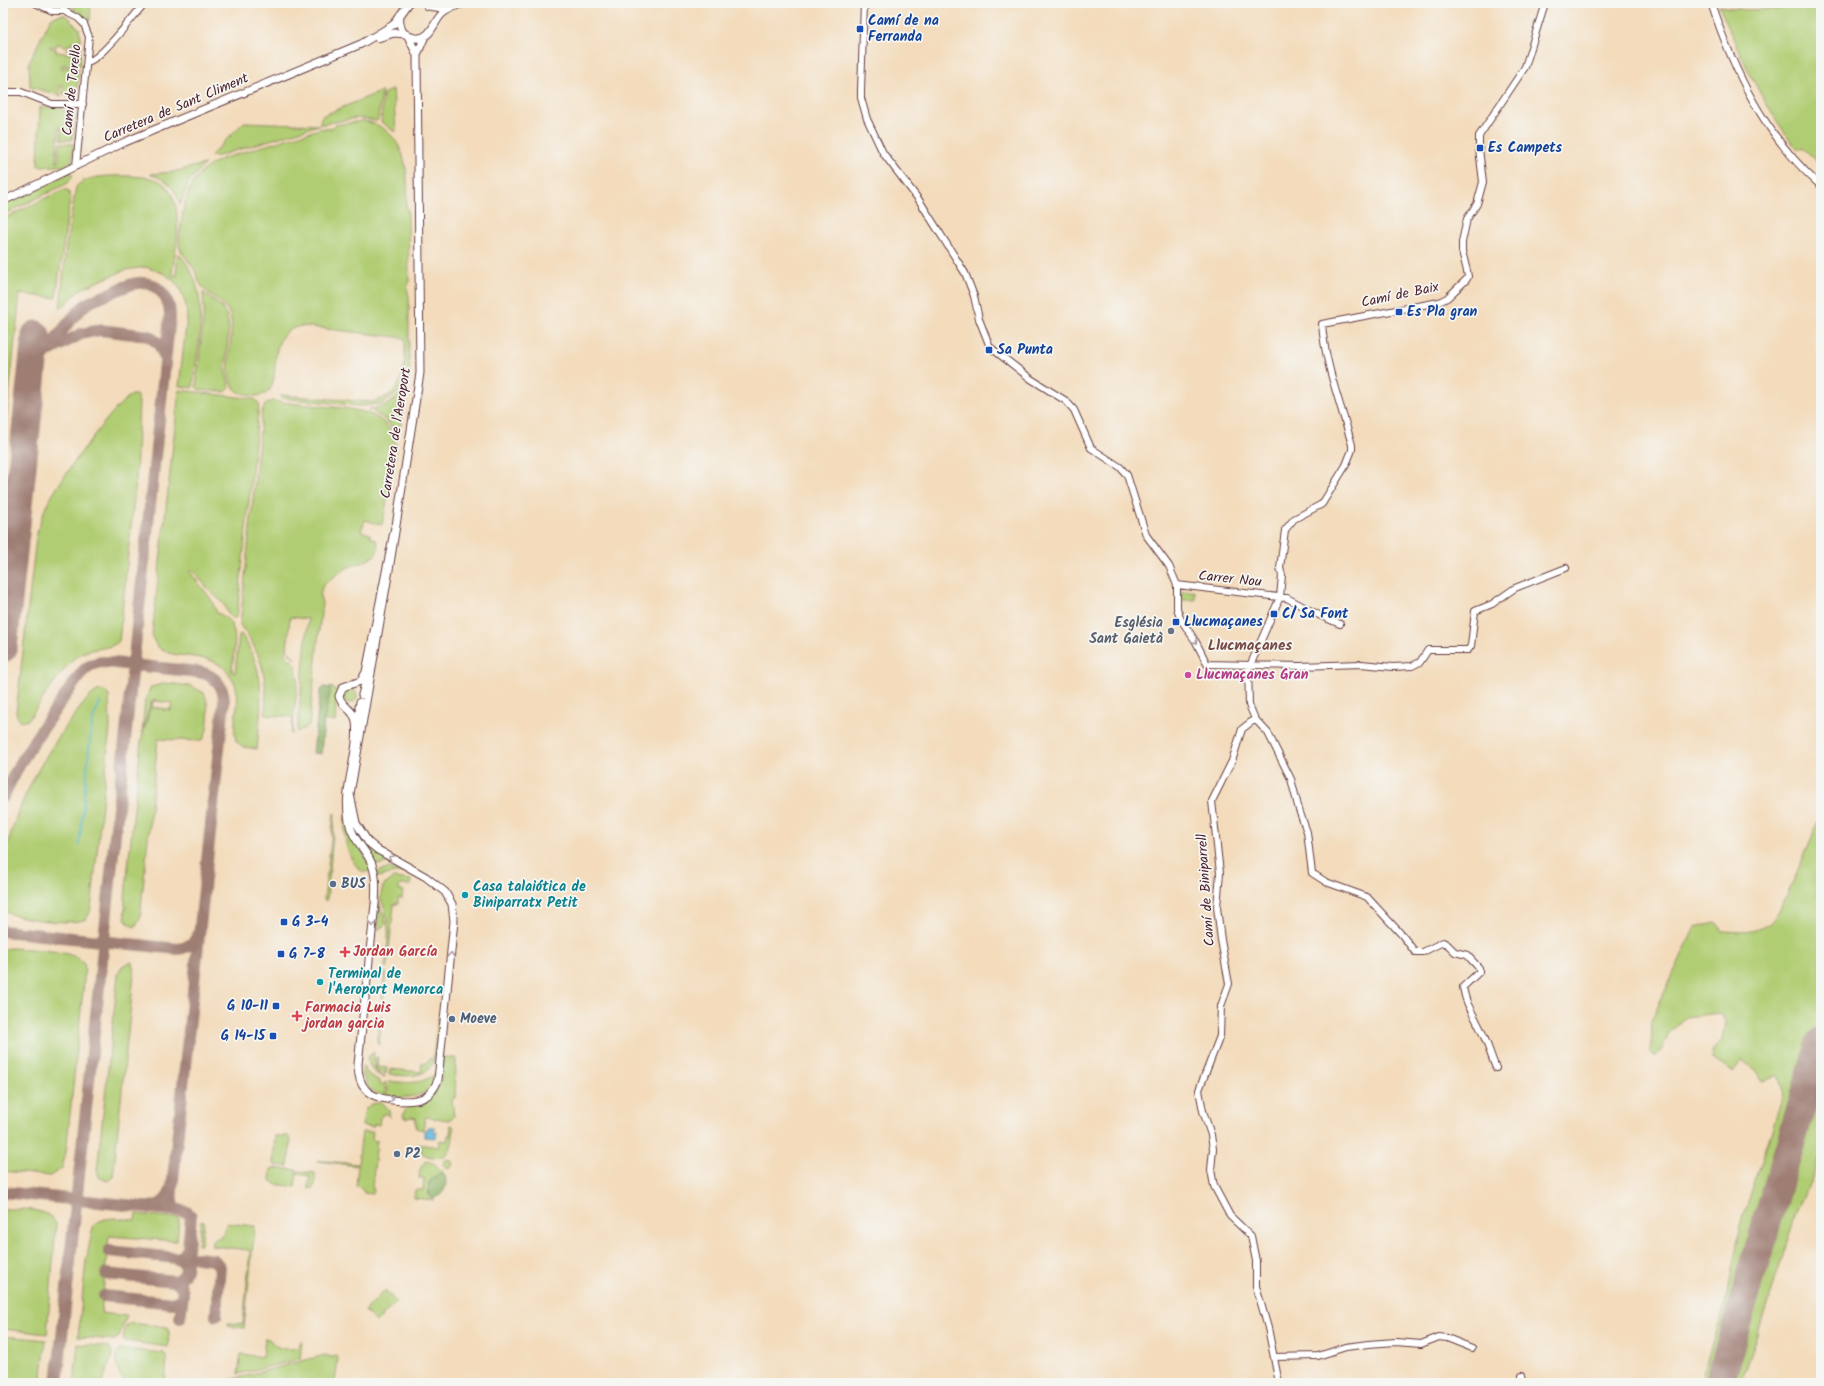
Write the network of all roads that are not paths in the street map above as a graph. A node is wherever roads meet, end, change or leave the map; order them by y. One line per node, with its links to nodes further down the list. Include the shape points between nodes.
1 (35, 3): 16 (street, Camí de Torello, via 53,11 65,11 83,22 89,39)
2 (145, 3): 16 (street, via 104,49)
3 (454, 3): 9 (main road, via 443,8)
4 (463, 3): 11 (main road, Carretera de l'Aeroport, via 444,12)
5 (864, 3): 24 (street, via 861,98 876,141 919,200 965,273 990,347 1031,379 1070,404 1091,448 1123,469 1146,535 1169,566)
6 (1545, 3): 25 (street, Camí de Baix, via 1525,67 1479,136 1478,148 1483,182 1477,204 1467,219 1462,246 1468,277 1466,280 1439,302 1322,324 1324,343 1353,447 1346,465 1322,504 1299,516 1287,526 1283,536)
7 (1710, 3): 20 (street, via 1725,45 1749,95 1773,134)
8 (409, 4): 10 (main road)
9 (425, 4): 11 (main road, via 434,13)
10 (400, 15): 12 (main road, Carretera de l'Aeroport, via 399,24); 14 (main road, via 392,26)
11 (435, 23): 13 (main road, Carretera de l'Aeroport, via 431,32)
12 (407, 35): 13 (main road, via 418,38); 14 (main road, via 390,34); 15 (main road, Carretera de l'Aeroport)
13 (425, 36): 15 (main road, Carretera de l'Aeroport)
14 (361, 44): 19 (main road, Carretera de Sant Climent, via 125,142)
15 (417, 55): 22 (main road, Carretera de l'Aeroport, via 420,373)
16 (88, 62): 18 (street, Camí de Torello)
17 (3, 92): 18 (street, via 21,92 52,104)
18 (83, 104): 19 (street, Camí de Torello)
19 (76, 166): 21 (main road, Carretera de Sant Climent)
20 (1821, 186)
21 (3, 201)
22 (395, 527): 27 (main road, Carretera de l'Aeroport); 29 (main road, via 366,672 361,681)
23 (1566, 568): 28 (street, via 1515,588 1475,612 1471,646 1468,650 1428,650 1420,662 1412,666)
24 (1177, 585): 25 (street, Carrer Nou); 28 (street, one-way to 28, via 1177,608 1180,619 1196,642 1206,664)
25 (1280, 597): 26 (street, Carrer Nou); 28 (street)
26 (1340, 624)
27 (378, 633): 30 (main road); 33 (main road, Carretera de l'Aeroport)
28 (1249, 666): 32 (street, via 1249,705)
29 (350, 684): 30 (main road, via 359,688); 31 (main road, via 343,687 340,693 340,700)
30 (361, 698): 31 (main road, via 354,707); 33 (main road)
31 (346, 706): 33 (main road, Carretera de l'Aeroport, one-way to 33, via 355,717 356,729 346,800 348,821 354,836 370,859 376,885 359,1075 367,1091 392,1100 411,1101 424,1097 438,1080 454,916 450,899 442,889 378,850 357,827 350,791)
32 (1255, 718): 34 (street, via 1268,733 1291,779 1307,832 1312,873 1326,882 1367,897 1415,952 1423,952 1443,942 1455,952 1468,955 1479,968 1479,972 1463,987 1470,1012 1478,1024); 36 (street, Camí de Biniparrell, via 1242,729 1232,761 1212,801 1220,873 1217,907 1229,984 1221,1006 1220,1036 1201,1084 1199,1096 1211,1135 1214,1186 1230,1216 1253,1241 1256,1286)
33 (358, 744)
34 (1496, 1068)
35 (1472, 1348): 36 (street, via 1439,1337 1421,1344 1396,1342 1346,1347 1318,1356)
36 (1274, 1357): 37 (street, Camí de Biniparrell)
37 (1279, 1383)

